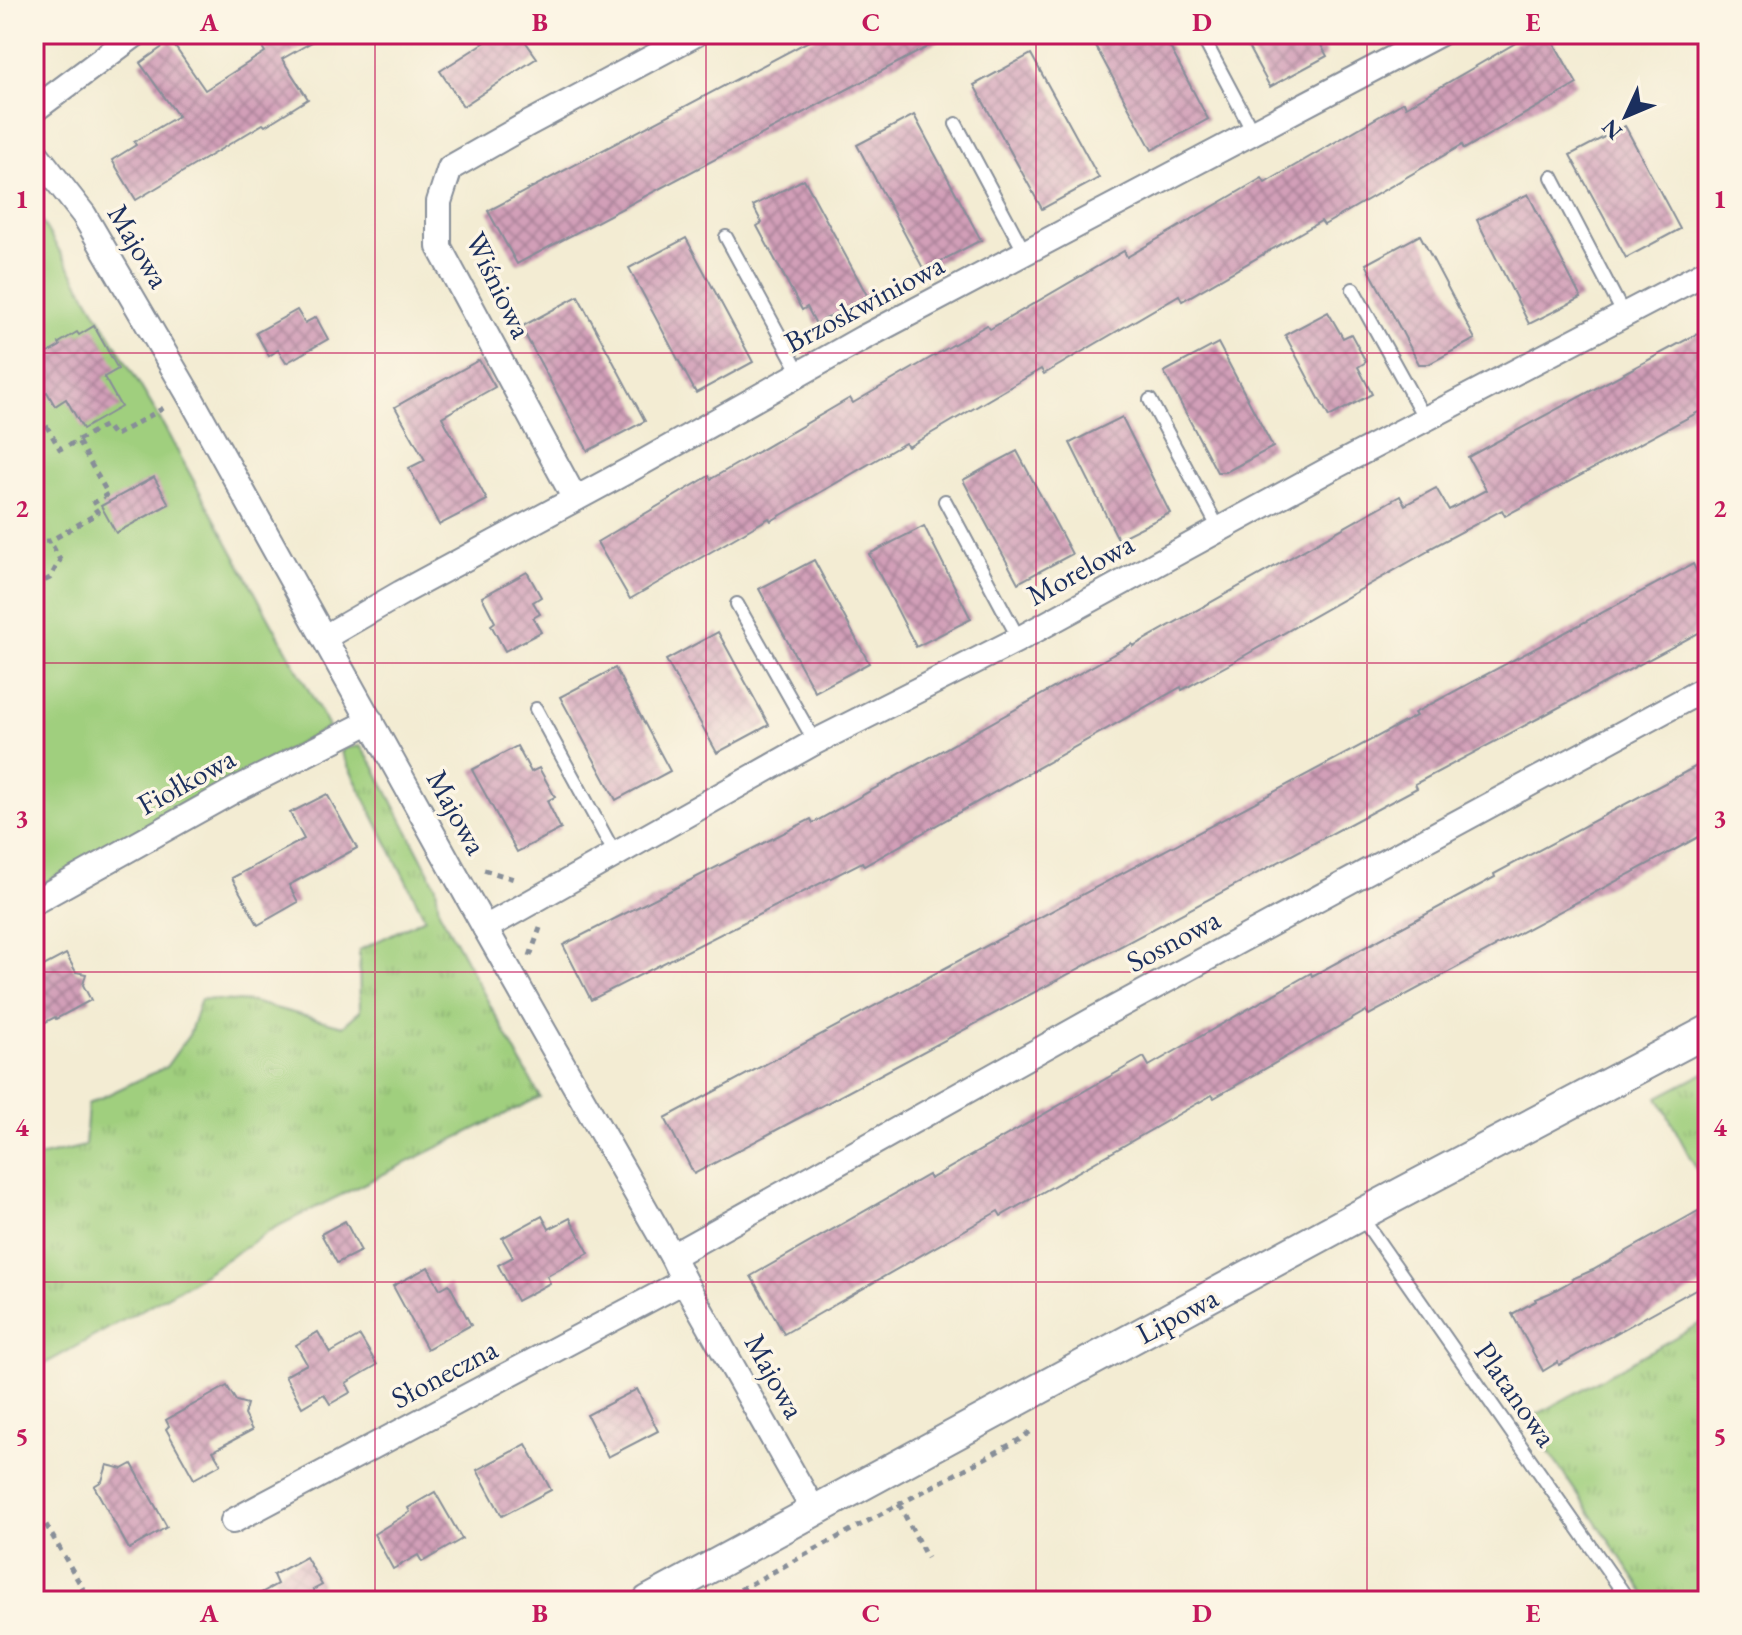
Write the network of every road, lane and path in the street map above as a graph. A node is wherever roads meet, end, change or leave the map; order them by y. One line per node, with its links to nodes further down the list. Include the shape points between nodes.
1 (136, 34): 5 (street)
2 (696, 34): 21 (street, Wiśniowa, via 450,168 439,202 439,247)
3 (1201, 34): 7 (lane)
4 (1439, 34): 7 (street, Brzoskwiniowa)
5 (34, 110)
6 (956, 124): 11 (lane)
7 (1253, 132): 11 (street, Brzoskwiniowa)
8 (34, 151): 16 (street, Majowa, via 84,215)
9 (1552, 177): 14 (lane)
10 (726, 237): 15 (lane)
11 (1025, 253): 15 (street, Brzoskwiniowa)
12 (1708, 271): 14 (street, Morelowa)
13 (1353, 289): 19 (lane)
14 (1624, 315): 19 (street, Morelowa)
15 (800, 373): 21 (street, Brzoskwiniowa)
16 (189, 395): 20 (path, via 114,436 106,425); 28 (street, Majowa)
17 (1150, 400): 23 (lane)
18 (34, 405): 20 (path, via 60,449)
19 (1425, 419): 23 (street, Morelowa)
20 (78, 441): 24 (path, via 108,494 92,504 98,513)
21 (575, 499): 28 (street, Brzoskwiniowa)
22 (945, 501): 29 (lane)
23 (1219, 529): 29 (street, Morelowa)
24 (50, 541): 25 (path); 26 (path, via 60,560 50,578)
25 (34, 542)
26 (34, 586)
27 (737, 604): 33 (lane)
28 (325, 637): 32 (street, Majowa)
29 (1019, 639): 33 (street, Morelowa)
30 (1708, 687): 39 (street, Sosnowa, via 1093,1020)
31 (536, 709): 34 (lane)
32 (371, 721): 35 (street, Fiołkowa); 36 (street, Majowa)
33 (815, 742): 34 (street, Morelowa)
34 (615, 854): 36 (street, Morelowa)
35 (34, 902)
36 (485, 928): 39 (street, Majowa)
37 (1708, 1031): 38 (street, Lipowa)
38 (1360, 1215): 44 (street, Lipowa); 50 (lane, Platanowa)
39 (672, 1256): 40 (street, Majowa)
40 (684, 1281): 44 (street, Majowa); 45 (street, Słoneczna)
41 (1019, 1440): 43 (path)
42 (34, 1504): 47 (path)
43 (899, 1504): 46 (path); 49 (path)
44 (814, 1511): 48 (street, Lipowa)
45 (233, 1521)
46 (927, 1558)
47 (90, 1601)
48 (648, 1601)
49 (719, 1601)
50 (1629, 1601)

